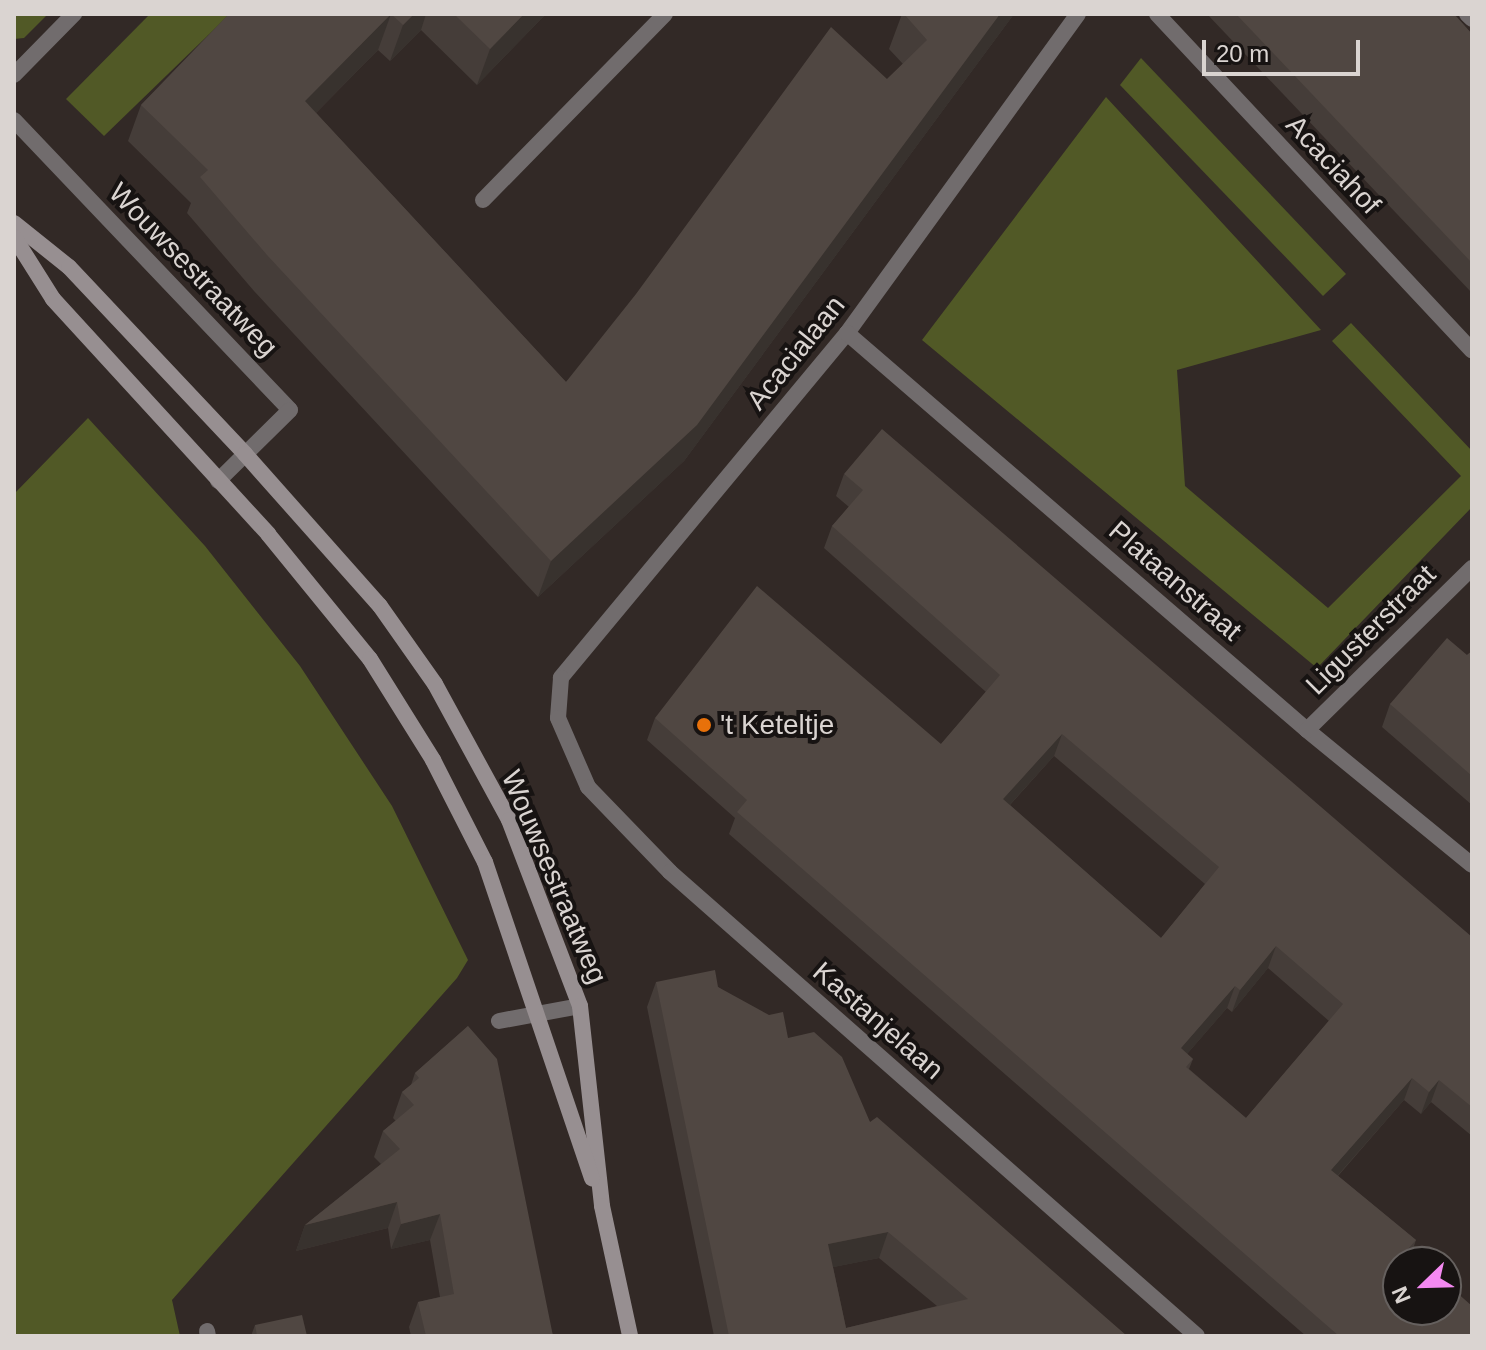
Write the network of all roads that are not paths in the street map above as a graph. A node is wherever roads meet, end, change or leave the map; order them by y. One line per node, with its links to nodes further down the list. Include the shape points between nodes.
1 (74, 14): 7 (street)
2 (665, 14): 9 (street)
3 (1078, 14): 12 (street, Acacialaan)
4 (1157, 14): 13 (street, Acaciahof)
5 (1467, 14): 6 (street)
6 (1472, 19)
7 (14, 75)
8 (14, 120): 14 (street, Wouwsestraatweg, via 290,410)
9 (483, 200)
10 (14, 223): 14 (main road, Wouwsestraatweg, via 69,267)
11 (14, 237): 15 (main road, Wouwsestraatweg, via 53,299)
12 (847, 333): 17 (street, Acacialaan, via 561,678); 18 (street, Plataanstraat)
13 (1472, 351)
14 (245, 454): 15 (street, Wouwsestraatweg); 20 (main road, Wouwsestraatweg, via 380,606 435,684 509,820)
15 (218, 481): 21 (main road, Wouwsestraatweg, via 370,659 433,760 485,862)
16 (1472, 568): 18 (street, Ligusterstraat)
17 (558, 718): 25 (street, Kastanjelaan, via 588,787 670,872)
18 (1307, 730): 19 (street, Plataanstraat)
19 (1472, 865)
20 (580, 1006): 21 (street); 23 (main road, Wouwsestraatweg)
21 (538, 1015): 22 (street); 23 (main road, Wouwsestraatweg)
22 (499, 1021)
23 (602, 1206): 24 (main road, Wouwsestraatweg)
24 (630, 1336)
25 (1197, 1336)

